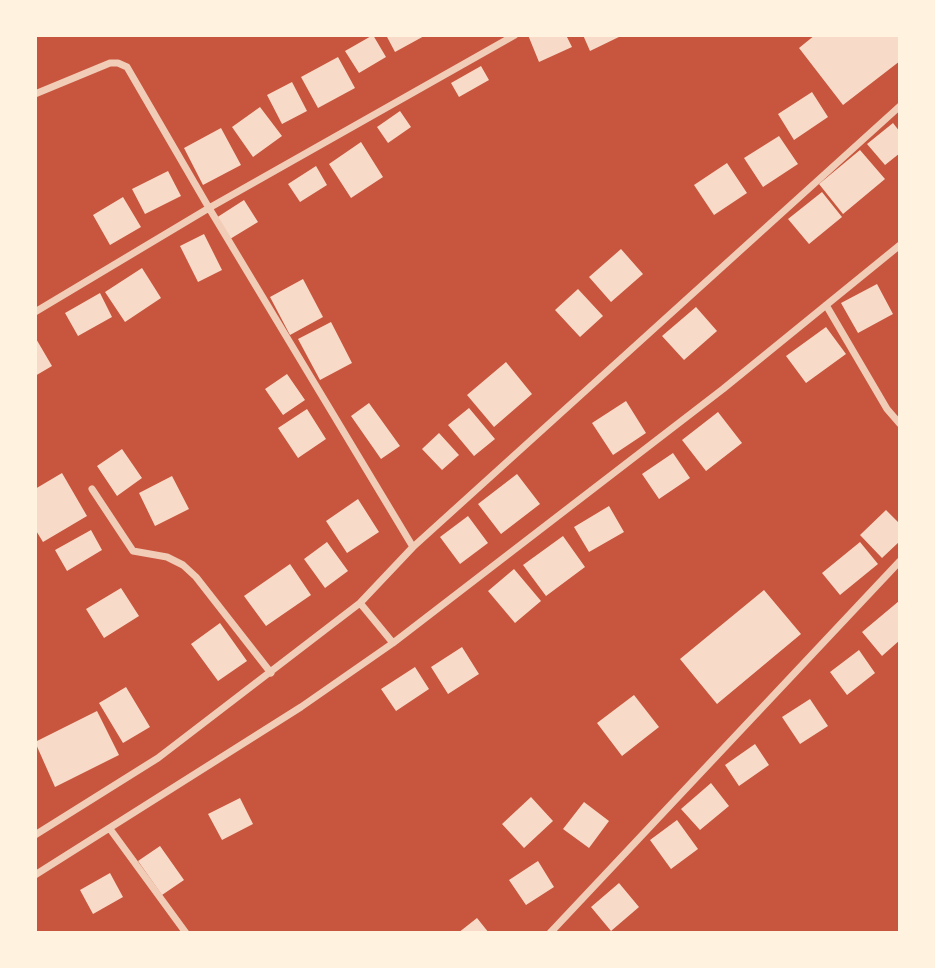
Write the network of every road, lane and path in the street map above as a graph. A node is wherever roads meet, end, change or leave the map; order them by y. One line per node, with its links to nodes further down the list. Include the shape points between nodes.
1 (516, 35): 4 (street)
2 (35, 94): 4 (street, via 110,63 127,67)
3 (900, 106): 10 (street)
4 (209, 208): 7 (street); 10 (street)
5 (900, 245): 6 (street)
6 (826, 305): 8 (street); 13 (street)
7 (35, 313)
8 (900, 424)
9 (92, 489): 14 (street, via 133,551 183,565)
10 (413, 547): 12 (street)
11 (900, 561): 19 (street)
12 (360, 603): 13 (street); 14 (street)
13 (393, 643): 15 (street)
14 (271, 673): 16 (street, via 158,758)
15 (110, 829): 17 (street); 18 (street)
16 (35, 835)
17 (35, 875)
18 (186, 933)
19 (550, 933)

